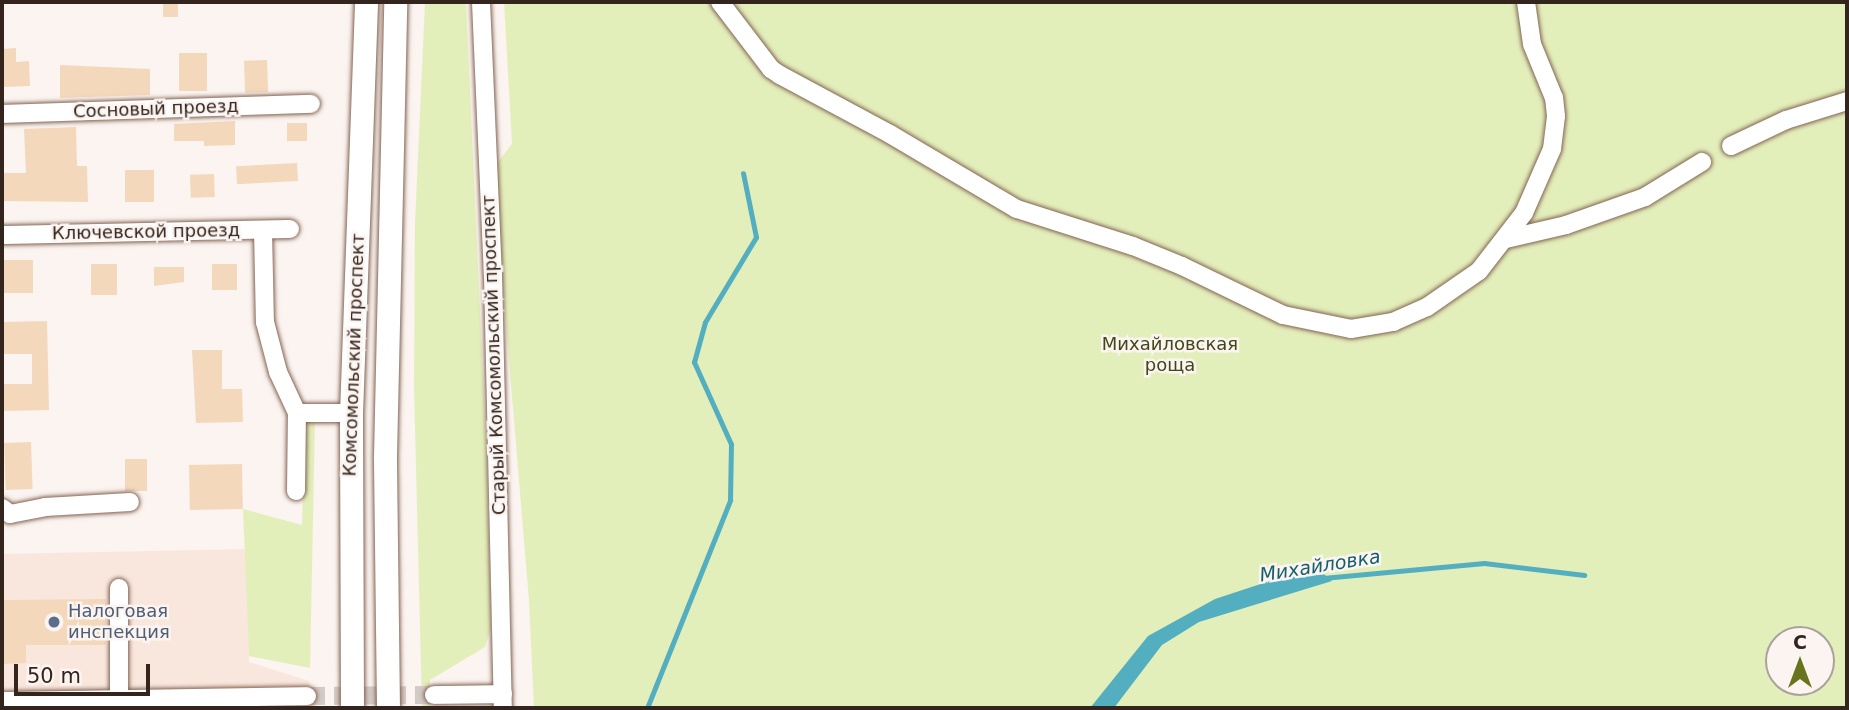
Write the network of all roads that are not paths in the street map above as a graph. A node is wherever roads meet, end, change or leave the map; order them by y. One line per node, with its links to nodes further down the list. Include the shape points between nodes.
1 (366, 2): 16 (main road, Комсомольский проспект)
2 (396, 2): 27 (main road, Комсомольский проспект, via 385,456)
3 (481, 2): 25 (street, Старый Комсомольский проспект, via 494,275)
4 (720, 2): 14 (street, via 771,69 1017,209 1133,246 1283,315 1351,330 1393,323 1427,307 1479,271)
5 (1526, 2): 14 (street, via 1532,44 1554,98 1556,116 1552,149 1541,179)
6 (1847, 101): 9 (street, via 1786,120)
7 (311, 104): 8 (street, Сосновый проезд)
8 (2, 114)
9 (1731, 146)
10 (1702, 162): 14 (street, via 1645,197 1566,225)
11 (290, 229): 12 (street, Ключевской проезд)
12 (262, 230): 13 (street, Ключевской проезд); 15 (street, via 265,322 278,372)
13 (2, 235)
14 (1506, 239)
15 (297, 412): 16 (street); 17 (street)
16 (351, 413): 26 (main road, Комсомольский проспект)
17 (296, 491)
18 (130, 502): 19 (street, via 10,514)
19 (2, 508)
20 (119, 588): 23 (street)
21 (434, 695): 25 (street)
22 (307, 696): 23 (street)
23 (119, 699): 24 (street)
24 (2, 701)
25 (503, 701)
26 (352, 708)
27 (387, 708)

